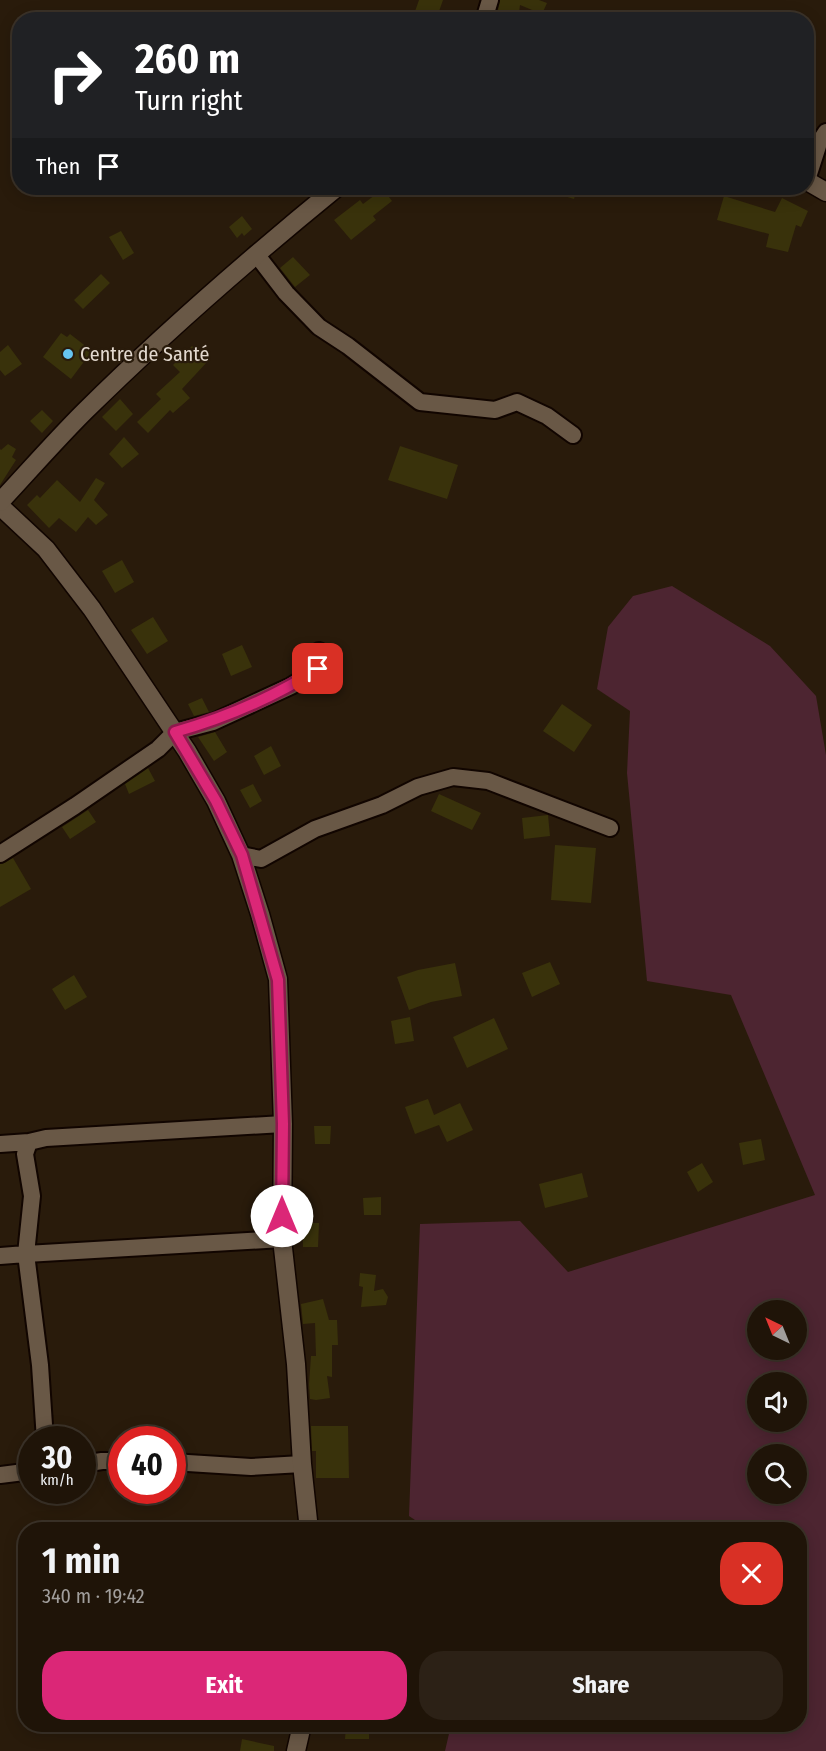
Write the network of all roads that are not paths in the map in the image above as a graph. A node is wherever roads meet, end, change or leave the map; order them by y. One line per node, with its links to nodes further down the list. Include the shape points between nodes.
1 (826, 132): 2 (street)
2 (814, 158)
3 (328, 195): 4 (street)
4 (256, 254): 5 (street, via 319,327 420,402 495,410 517,402 547,416); 6 (street, via 83,413)
5 (573, 435)
6 (0, 504): 8 (street, via 46,549 86,600)
7 (319, 651): 8 (street, via 322,655 318,669 291,686 213,722)
8 (175, 732): 10 (street, via 158,749); 11 (street)
9 (610, 828): 11 (street, via 488,781 453,777 418,787 381,806 315,830 261,859)
10 (0, 854)
11 (242, 855): 12 (street, via 278,980)
12 (283, 1124): 13 (street); 15 (street)
13 (29, 1142): 14 (street); 16 (street, via 25,1154 32,1197)
14 (0, 1144)
15 (282, 1239): 16 (street); 20 (street)
16 (26, 1254): 17 (street); 18 (street)
17 (0, 1256)
18 (44, 1426)
19 (186, 1463): 20 (street, via 251,1467)
20 (302, 1464): 23 (street)
21 (18, 1473): 22 (street)
22 (0, 1475)
23 (308, 1522)
24 (300, 1732): 25 (street)
25 (296, 1751)

